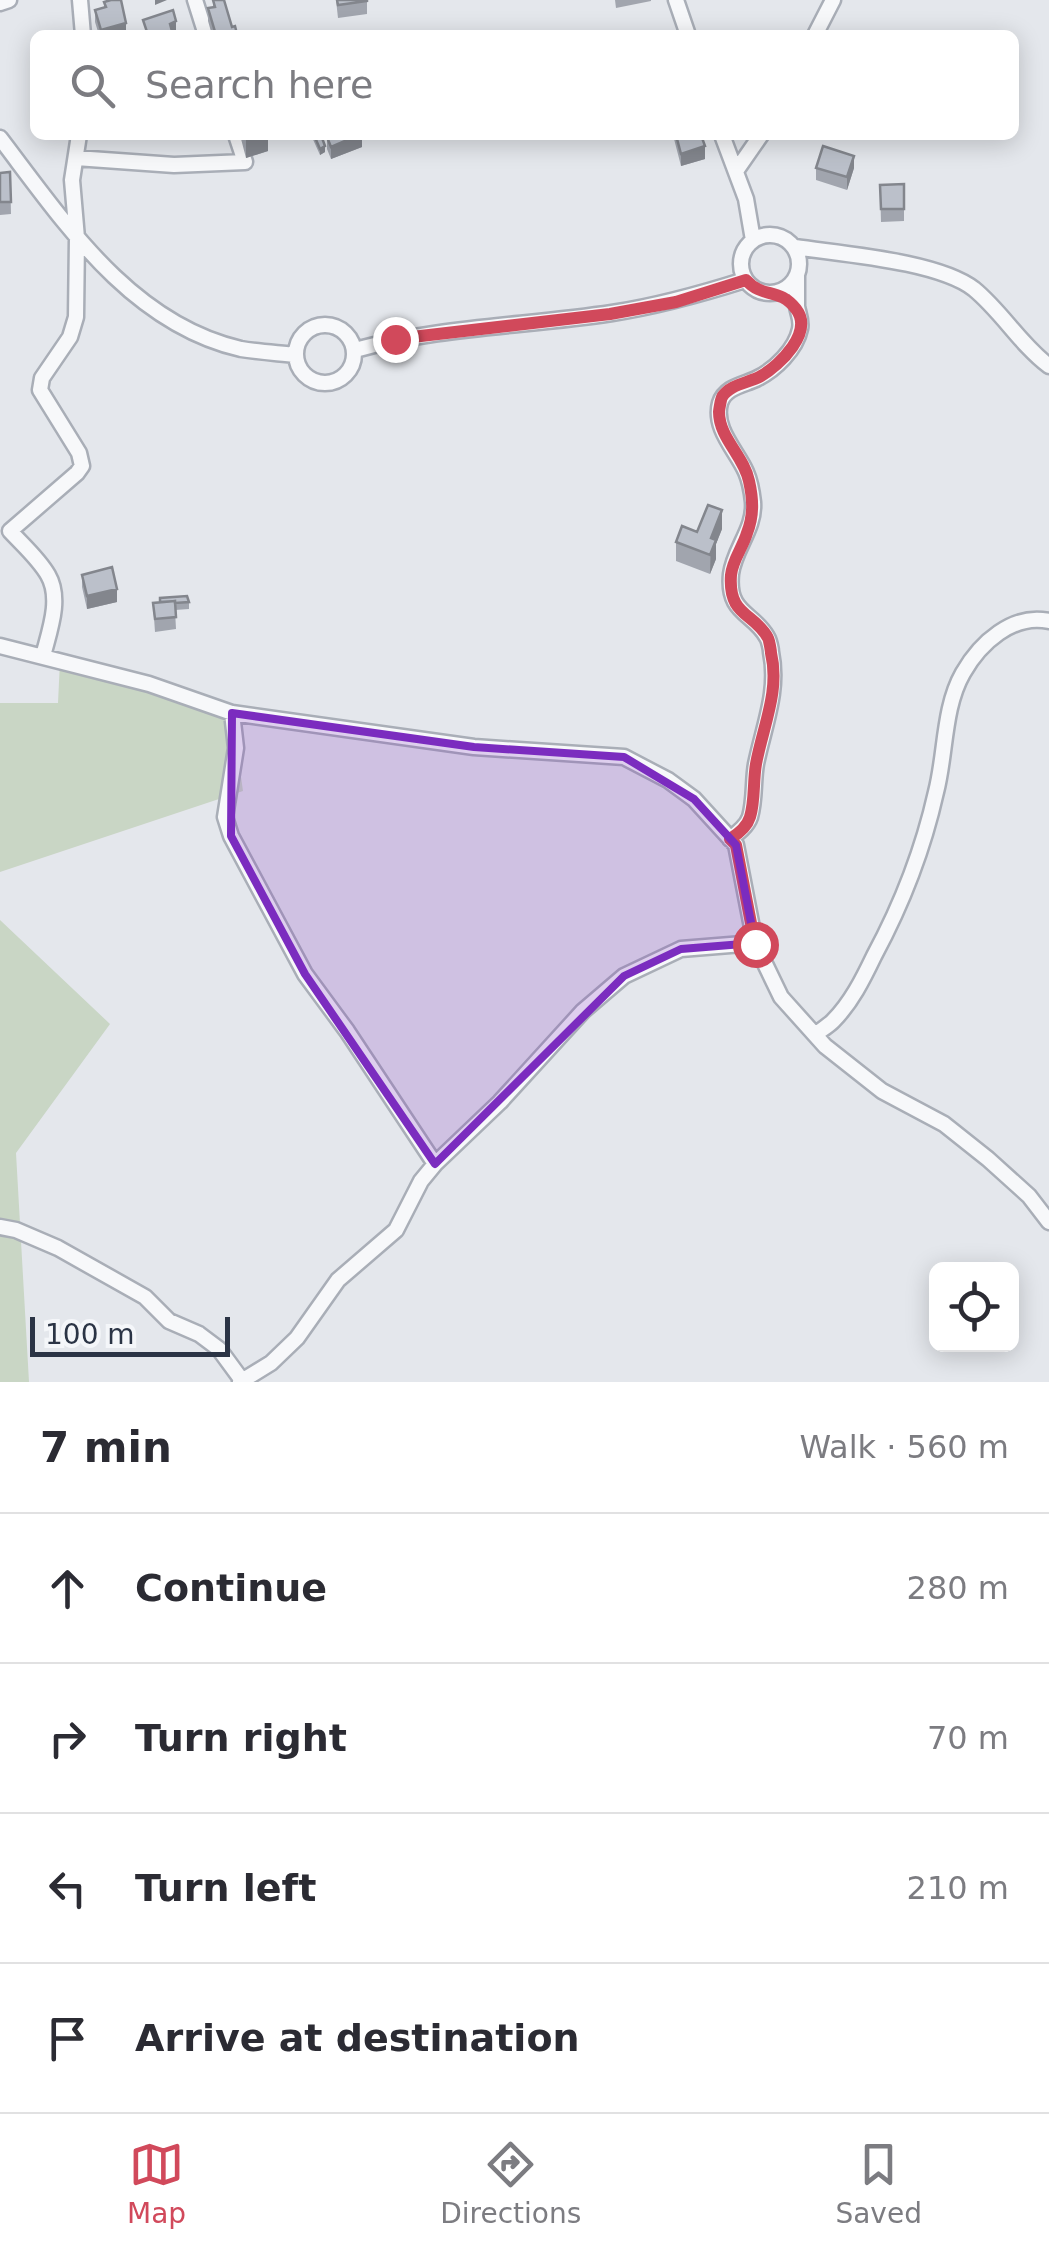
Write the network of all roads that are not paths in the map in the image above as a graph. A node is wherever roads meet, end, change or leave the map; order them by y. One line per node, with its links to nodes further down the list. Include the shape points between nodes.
1 (9, 0): 6 (street)
2 (80, 0): 7 (street)
3 (195, 0): 8 (street)
4 (676, 0): 9 (street)
5 (833, 0): 10 (street)
6 (0, 3)
7 (83, 30)
8 (204, 30)
9 (686, 30)
10 (817, 30)
11 (0, 138): 20 (street)
12 (78, 140): 16 (street)
13 (238, 140): 16 (street, via 245,162)
14 (724, 140): 17 (street)
15 (758, 140): 17 (street)
16 (76, 158): 20 (street)
17 (736, 171): 18 (street)
18 (746, 199): 19 (street); 21 (street)
19 (772, 234): 21 (street); 22 (street, via 789,241)
20 (77, 238): 27 (street, via 163,316 240,348); 29 (street, via 76,317 40,390 82,466)
21 (753, 240): 23 (street, via 741,259)
22 (797, 261): 24 (street, via 786,290); 25 (street); 28 (street, via 824,252 939,271 962,281)
23 (746, 280): 24 (street, via 759,292); 26 (street, via 660,305 395,339)
24 (777, 293): 25 (street)
25 (798, 310): 34 (street, via 794,344 771,370 721,398 719,413 753,502 731,574 734,598 768,638 775,671 750,818)
26 (355, 350): 27 (street, via 338,326 318,325 302,336); 27 (street, via 351,368 328,384 302,373)
27 (296, 355)
28 (1049, 366)
29 (5, 535): 32 (street, via 52,584)
30 (1049, 622): 36 (street, via 1001,631 962,674 912,877 861,984)
31 (0, 646): 32 (street)
32 (44, 656): 33 (street)
33 (232, 712): 34 (street, via 474,747 624,758 694,799); 37 (street, via 236,748 226,817 231,836 305,974)
34 (730, 839): 35 (street)
35 (755, 944): 36 (street, via 781,997); 37 (street, via 681,949 624,976)
36 (815, 1035): 38 (street, via 882,1091 944,1124 988,1159)
37 (434, 1164): 40 (street, via 396,1230 338,1280 298,1338)
38 (1049, 1222)
39 (0, 1227): 40 (street, via 58,1248 145,1297 170,1321 219,1349)
40 (241, 1381)

